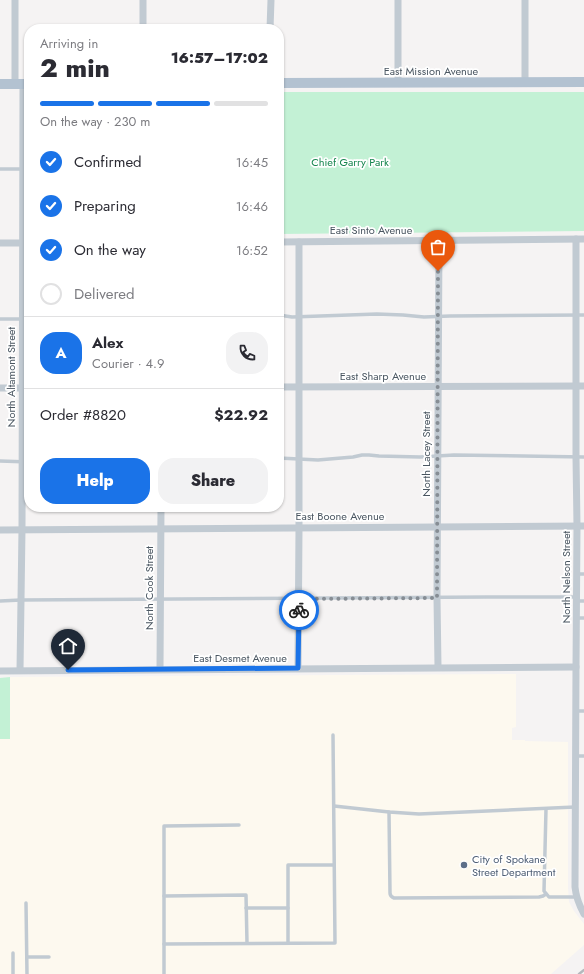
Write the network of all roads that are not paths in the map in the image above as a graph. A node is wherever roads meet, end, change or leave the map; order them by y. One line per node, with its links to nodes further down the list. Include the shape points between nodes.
1 (15, 0): 13 (street, North Altamont Street)
2 (143, 0): 6 (street)
3 (271, 0): 7 (street)
4 (398, 0): 11 (street)
5 (525, 0): 8 (street)
6 (143, 24)
7 (270, 24)
8 (525, 82): 9 (main road, East Mission Avenue); 11 (main road, East Mission Avenue)
9 (584, 82)
10 (284, 83): 11 (main road, East Mission Avenue)
11 (398, 83)
12 (0, 84): 13 (main road)
13 (22, 84): 14 (street, North Altamont Street)
14 (24, 126)
15 (0, 169): 16 (lane)
16 (24, 169)
17 (580, 239): 18 (street, East Sinto Avenue); 23 (street, North Nelson Street)
18 (439, 241): 20 (street, East Sinto Avenue); 26 (street, North Lacey Street)
19 (284, 242): 20 (street, East Sinto Avenue)
20 (299, 242): 25 (street)
21 (0, 243): 22 (street)
22 (24, 243)
23 (580, 315): 26 (lane); 30 (street, North Nelson Street)
24 (284, 316): 25 (lane)
25 (299, 317): 26 (lane, via 378,314); 32 (street)
26 (438, 317): 29 (street, North Lacey Street)
27 (0, 319): 28 (lane)
28 (24, 319)
29 (438, 386): 30 (street, East Sharp Avenue); 32 (street, East Sharp Avenue); 35 (street, North Lacey Street)
30 (580, 386): 36 (street, North Nelson Street)
31 (284, 387): 32 (street, East Sharp Avenue)
32 (299, 387): 38 (street)
33 (0, 388): 34 (street)
34 (24, 388)
35 (438, 456): 36 (lane); 38 (lane, via 369,455 336,459); 44 (street, North Lacey Street)
36 (580, 457): 43 (street, North Nelson Street)
37 (284, 458): 38 (lane)
38 (299, 459): 45 (street)
39 (0, 461): 40 (lane)
40 (24, 462)
41 (24, 496): 46 (street, North Altamont Street)
42 (161, 512): 47 (street, North Cook Street)
43 (581, 526): 44 (street, East Boone Avenue); 49 (street, North Nelson Street)
44 (437, 527): 45 (street, East Boone Avenue); 50 (street, North Lacey Street)
45 (299, 528): 47 (street, East Boone Avenue); 52 (street)
46 (22, 529): 47 (street, East Boone Avenue); 48 (street, East Boone Avenue); 53 (street, North Altamont Street)
47 (161, 529): 51 (street, North Cook Street)
48 (0, 530)
49 (580, 574): 54 (street, North Nelson Street)
50 (437, 598): 52 (lane); 54 (lane); 57 (street, North Lacey Street)
51 (160, 599): 52 (lane); 53 (lane); 60 (street, North Cook Street)
52 (299, 599): 59 (street)
53 (21, 600): 55 (lane); 61 (street, North Altamont Street)
54 (579, 600): 56 (street, North Nelson Street)
55 (0, 601)
56 (580, 618): 58 (street, North Nelson Street)
57 (438, 667): 58 (street, East Desmet Avenue); 59 (street, East Desmet Avenue)
58 (576, 667): 63 (street, North Nelson Street)
59 (298, 668): 60 (street, East Desmet Avenue)
60 (160, 669): 61 (street, East Desmet Avenue)
61 (20, 670): 62 (street, East Desmet Avenue)
62 (0, 671)
63 (575, 711): 64 (lane); 66 (street, North Nelson Street)
64 (584, 711)
65 (333, 735): 68 (lane)
66 (575, 756): 67 (lane); 69 (street, North Nelson Street)
67 (584, 756)
68 (334, 806): 71 (lane); 73 (lane)
69 (575, 807): 70 (lane); 76 (street, North Nelson Street)
70 (546, 809): 71 (lane, via 419,814); 74 (lane)
71 (389, 812): 74 (lane, via 391,897 539,897)
72 (239, 825): 75 (lane, via 164,826)
73 (334, 864): 79 (lane, via 288,864); 82 (lane, via 335,943)
74 (546, 894): 76 (lane, via 549,897)
75 (164, 896): 78 (lane, via 246,896); 83 (lane)
76 (576, 897): 80 (street, North Nelson Street)
77 (26, 903): 85 (lane)
78 (246, 908): 79 (lane); 81 (lane)
79 (288, 908): 82 (lane)
80 (584, 914)
81 (247, 943): 82 (lane); 83 (lane)
82 (288, 943)
83 (164, 944): 89 (lane)
84 (13, 953): 87 (lane)
85 (27, 957): 86 (lane); 88 (lane)
86 (49, 957)
87 (13, 974)
88 (28, 974)
89 (164, 974)

